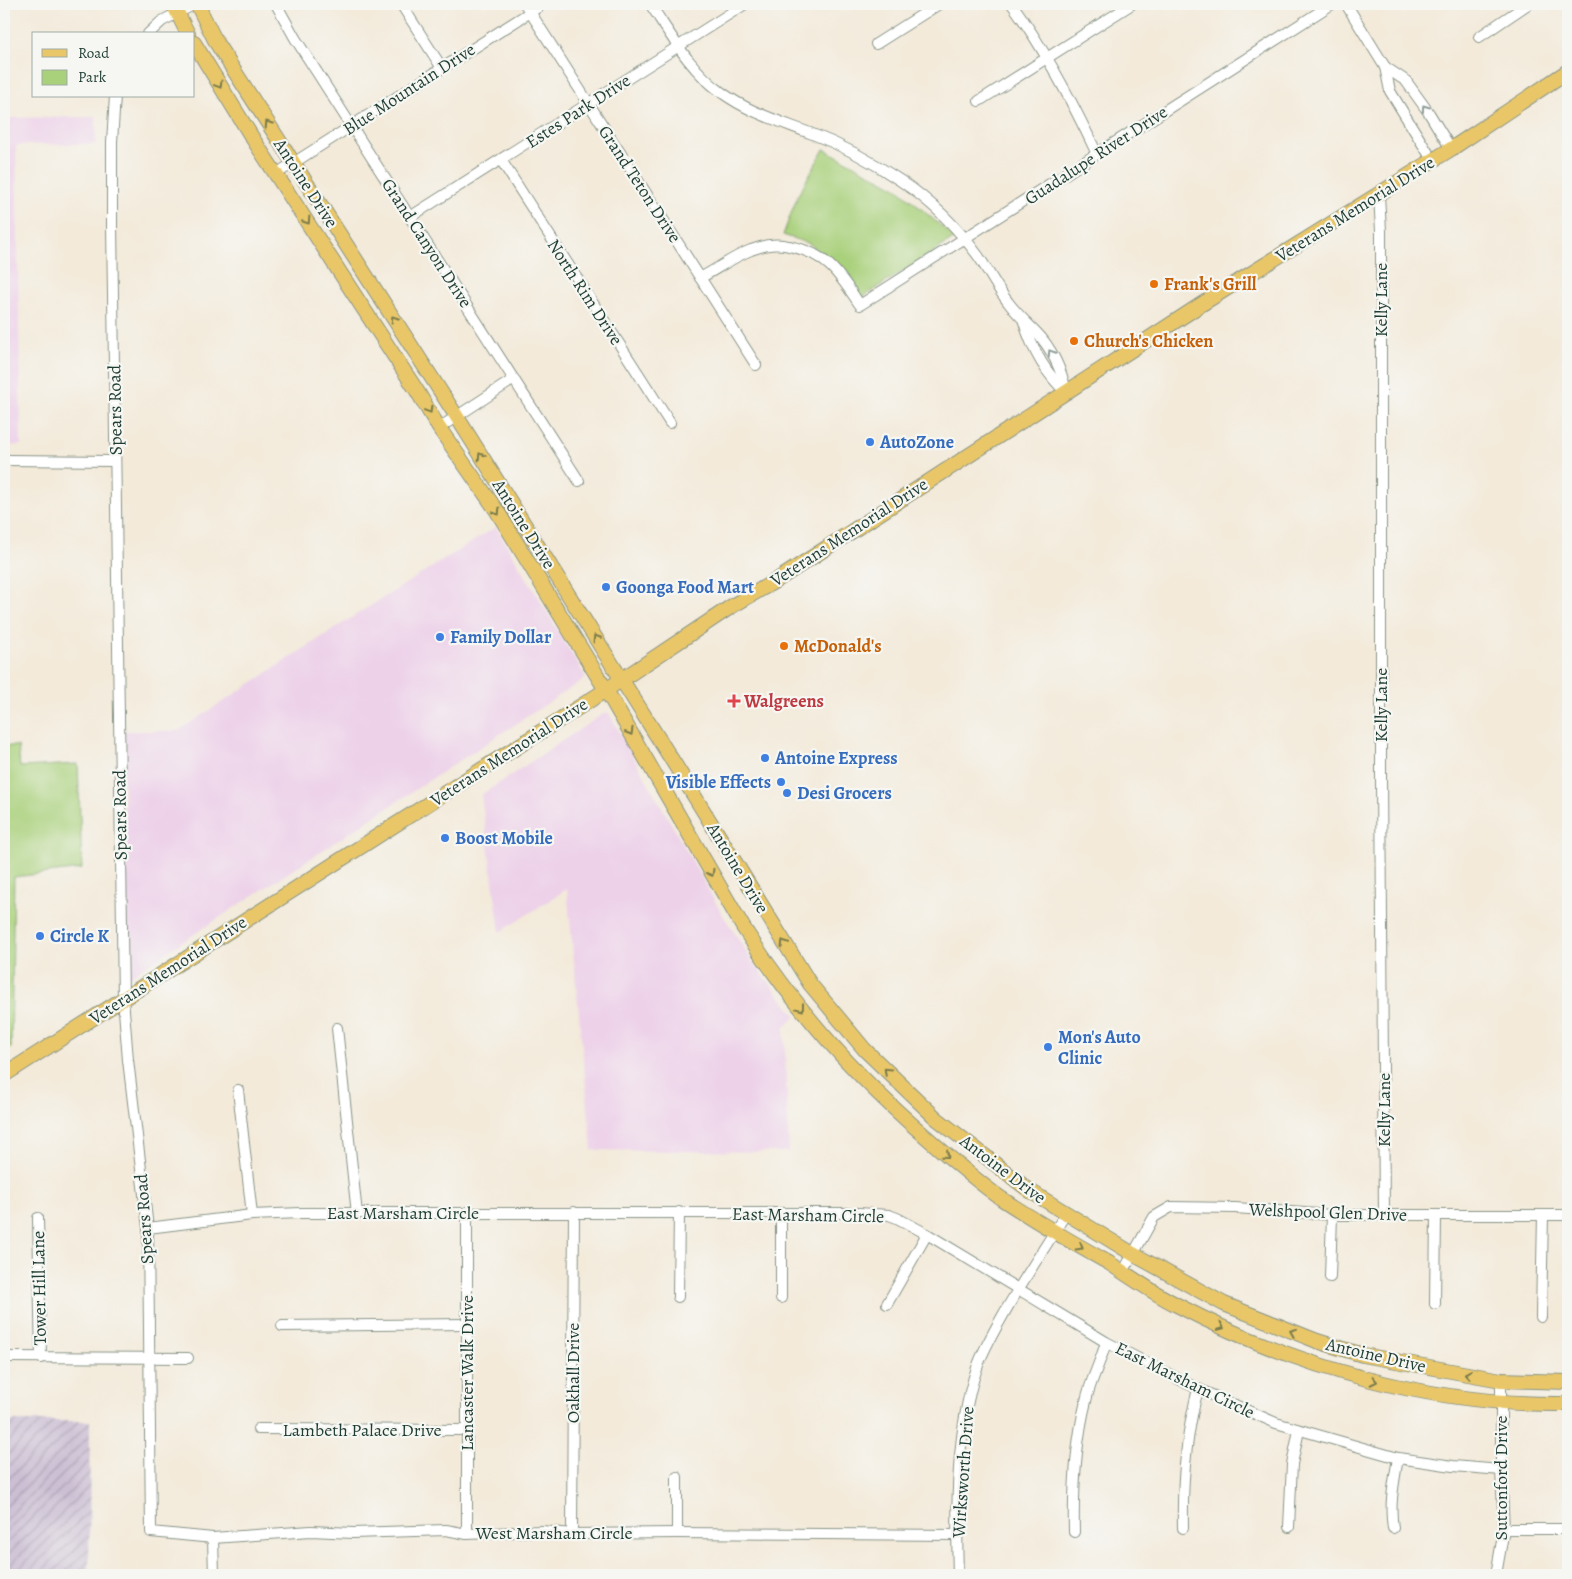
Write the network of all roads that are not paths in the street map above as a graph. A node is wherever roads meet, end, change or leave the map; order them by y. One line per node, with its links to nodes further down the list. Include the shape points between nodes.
1 (196, 4): 13 (street); 33 (main road, Antoine Drive, one-way to 1, via 217,44)
2 (276, 4): 28 (street, Grand Canyon Drive)
3 (401, 4): 23 (street)
4 (542, 4): 14 (street, Blue Mountain Drive)
5 (650, 4): 20 (street)
6 (745, 4): 20 (street, Estes Park Drive)
7 (938, 4): 18 (street)
8 (1012, 4): 21 (street)
9 (1132, 4): 21 (street)
10 (1332, 4): 30 (street, Guadalupe River Drive)
11 (1346, 4): 22 (street)
12 (1528, 4): 17 (street)
13 (175, 8): 15 (street); 16 (main road)
14 (528, 8): 23 (street, Blue Mountain Drive); 27 (street, Grand Teton Drive)
15 (150, 32)
16 (187, 32)
17 (1479, 37)
18 (876, 44)
19 (195, 45): 34 (main road, Antoine Drive, one-way to 34)
20 (678, 47): 27 (street, Estes Park Drive); 37 (street, via 720,92 761,116 831,142 874,163 937,209)
21 (1048, 58): 26 (street); 30 (street)
22 (1385, 67): 29 (street, one-way to 22, via 1406,81); 32 (street, via 1390,91)
23 (442, 68): 28 (street, Blue Mountain Drive)
24 (1568, 71): 29 (main road, Veterans Memorial Drive)
25 (115, 98): 46 (street, Spears Road, via 112,142)
26 (979, 101)
27 (589, 104): 31 (street, Estes Park Drive); 38 (street, Grand Teton Drive)
28 (352, 126): 33 (street, Blue Mountain Drive); 36 (street, Grand Canyon Drive)
29 (1451, 149): 32 (main road, Veterans Memorial Drive)
30 (1097, 154): 37 (street, Guadalupe River Drive)
31 (501, 160): 36 (street, Estes Park Drive); 43 (street, North Rim Drive)
32 (1433, 161): 35 (main road, Veterans Memorial Drive)
33 (293, 163): 34 (street, Blue Mountain Drive); 42 (main road, Antoine Drive, one-way to 33)
34 (276, 174): 44 (main road, Antoine Drive, one-way to 44)
35 (1379, 194): 41 (main road, Veterans Memorial Drive); 64 (street, Kelly Lane)
36 (410, 217): 40 (street, Grand Canyon Drive)
37 (964, 238): 38 (street, Guadalupe River Drive, via 860,305 836,271 822,258 783,244 750,250); 41 (street, via 1024,322 1041,363)
38 (700, 278): 39 (street, Grand Teton Drive)
39 (756, 365)
40 (514, 379): 42 (street); 47 (street, Grand Canyon Drive)
41 (1066, 392): 50 (main road, Veterans Memorial Drive)
42 (457, 417): 44 (street); 48 (main road, Antoine Drive, one-way to 42)
43 (670, 423)
44 (440, 428): 49 (main road, Antoine Drive, one-way to 49)
45 (4, 460): 46 (street)
46 (115, 461): 52 (street, Spears Road)
47 (579, 481)
48 (522, 521): 49 (main road); 50 (main road, Antoine Drive, one-way to 48)
49 (509, 530): 51 (main road, Antoine Drive)
50 (622, 679): 51 (main road, Veterans Memorial Drive); 60 (main road, Antoine Drive, one-way to 50, via 1030,1191 936,1118 866,1050 810,984)
51 (606, 690): 52 (main road, Veterans Memorial Drive); 70 (main road, Antoine Drive, one-way to 70, via 743,927 813,1025 870,1087 953,1161)
52 (123, 998): 54 (main road, Veterans Memorial Drive); 69 (street, Spears Road)
53 (338, 1028): 61 (street)
54 (4, 1075)
55 (238, 1090): 62 (street)
56 (468, 1212): 57 (street, East Marsham Circle); 61 (street, East Marsham Circle); 81 (street, Lancaster Walk Drive)
57 (574, 1212): 58 (street, East Marsham Circle); 110 (street, Oakhall Drive)
58 (679, 1212): 59 (street, East Marsham Circle); 76 (street)
59 (782, 1213): 71 (street, East Marsham Circle, via 889,1215); 77 (street)
60 (1066, 1213): 70 (street, Wirksworth Drive); 72 (main road, Antoine Drive)
61 (357, 1214): 62 (street, East Marsham Circle)
62 (252, 1215): 69 (street, East Marsham Circle)
63 (1332, 1215): 64 (street, Welshpool Glen Drive); 72 (street, Welshpool Glen Drive, via 1171,1207 1154,1217); 74 (street)
64 (1384, 1215): 65 (street, Welshpool Glen Drive)
65 (1436, 1215): 66 (street, Welshpool Glen Drive); 79 (street)
66 (1543, 1215): 67 (street, Welshpool Glen Drive); 80 (street)
67 (1568, 1215)
68 (38, 1218): 86 (street, Tower Hill Lane)
69 (148, 1228): 87 (street, Spears Road)
70 (1054, 1232): 73 (main road, Antoine Drive, one-way to 73); 75 (street, Wirksworth Drive)
71 (927, 1234): 75 (street, East Marsham Circle); 78 (street)
72 (1133, 1254): 73 (street, Welshpool Glen Drive); 83 (main road, Antoine Drive, one-way to 72, via 1224,1304)
73 (1123, 1272): 89 (main road, Antoine Drive, one-way to 89, via 1207,1320)
74 (1330, 1277)
75 (1017, 1289): 84 (street, East Marsham Circle); 111 (street, Wirksworth Drive, via 986,1345 971,1389 962,1433)
76 (678, 1297)
77 (781, 1298)
78 (887, 1304)
79 (1435, 1304)
80 (1541, 1317)
81 (468, 1324): 82 (street); 96 (street, Lancaster Walk Drive)
82 (282, 1326)
83 (1317, 1341): 89 (main road); 90 (main road, Antoine Drive, one-way to 83, via 1363,1356)
84 (1106, 1342): 92 (street, East Marsham Circle); 107 (street, via 1079,1430 1074,1480)
85 (4, 1357): 86 (street)
86 (41, 1358): 87 (street)
87 (148, 1358): 88 (street); 106 (street, Spears Road)
88 (188, 1358)
89 (1309, 1362): 93 (main road, Antoine Drive, one-way to 93, via 1402,1387)
90 (1501, 1380): 91 (main road, Antoine Drive); 93 (street, Suttonford Drive)
91 (1568, 1382)
92 (1198, 1389): 97 (street, East Marsham Circle); 102 (street, via 1184,1465)
93 (1501, 1403): 94 (main road, Antoine Drive); 99 (street, Suttonford Drive)
94 (1568, 1404)
95 (258, 1430): 96 (street, Lambeth Palace Drive)
96 (467, 1430): 109 (street, Lancaster Walk Drive)
97 (1299, 1430): 98 (street, East Marsham Circle); 101 (street, via 1292,1464)
98 (1398, 1458): 99 (street, East Marsham Circle); 103 (street, via 1390,1512)
99 (1501, 1470): 104 (street, Suttonford Drive)
100 (677, 1477): 108 (street)
101 (1289, 1527)
102 (1183, 1528)
103 (1393, 1528)
104 (1504, 1529): 105 (street); 115 (street, Suttonford Drive)
105 (1568, 1529)
106 (150, 1532): 112 (street, West Marsham Circle)
107 (1074, 1532)
108 (677, 1533): 110 (street, West Marsham Circle); 111 (street, West Marsham Circle)
109 (467, 1534): 110 (street, West Marsham Circle, via 542,1531); 112 (street, West Marsham Circle, via 446,1530 311,1531)
110 (572, 1534)
111 (958, 1535): 114 (street, Wirksworth Drive)
112 (213, 1538): 113 (street)
113 (214, 1575)
114 (958, 1575)
115 (1496, 1575)

